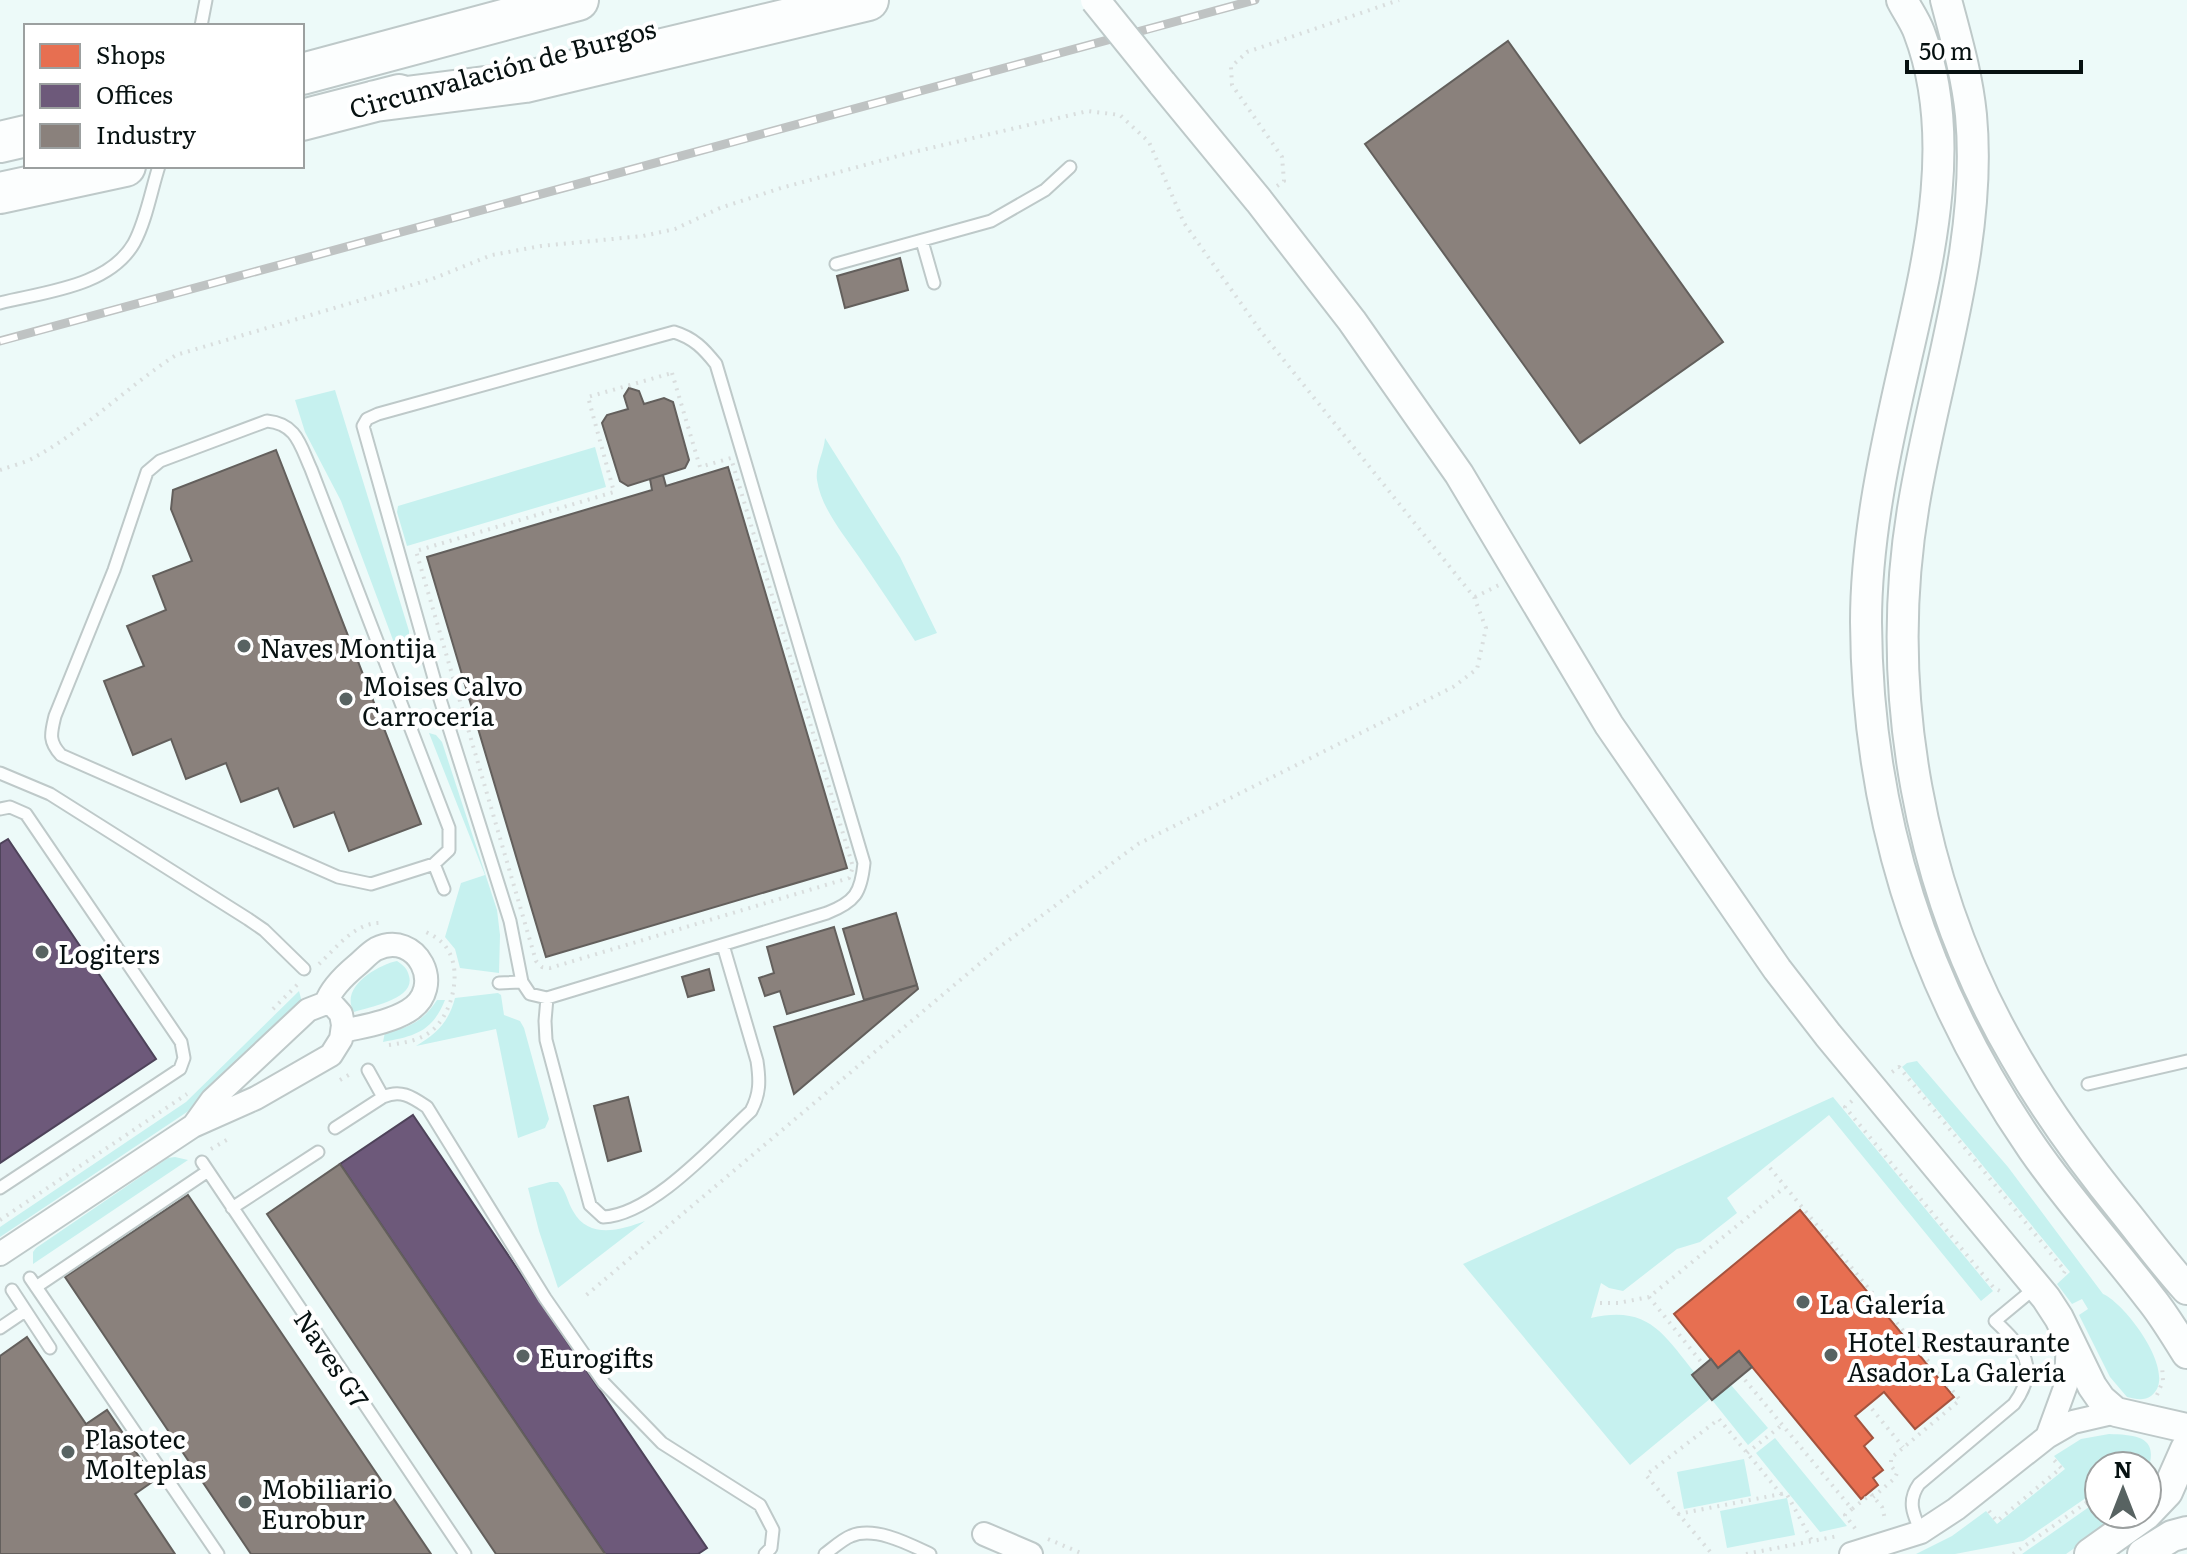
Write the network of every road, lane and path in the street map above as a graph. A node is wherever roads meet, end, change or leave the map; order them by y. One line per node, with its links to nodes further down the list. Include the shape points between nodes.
1 (206, 0): 10 (lane)
2 (533, 0): 11 (highway)
3 (578, 0): 11 (highway, Circunvalación de Burgos)
4 (747, 0): 13 (highway, Circunvalación de Burgos)
5 (868, 0): 13 (highway, via 525,82)
6 (1095, 0): 21 (street, bridge)
7 (1399, 0): 21 (path, via 1247,52 1231,67 1232,85 1282,157 1284,181)
8 (1902, 0): 63 (main road, via 1919,32 1930,75 1938,179 1926,276 1889,441 1870,558 1866,621 1882,796 1913,916 1962,1033 2035,1151 2153,1301)
9 (1946, 0): 54 (main road, via 1965,72 1973,167 1968,231 1913,506 1904,598 1913,765 1927,838 1956,930 2014,1054 2069,1141)
10 (201, 24)
11 (388, 51): 12 (highway, Circunvalación de Burgos)
12 (304, 73)
13 (375, 101): 14 (highway, Circunvalación de Burgos)
14 (304, 119)
15 (24, 136): 16 (highway)
16 (0, 142)
17 (1070, 167): 22 (lane, via 1045,190 991,221)
18 (116, 168): 20 (highway)
19 (158, 168): 25 (lane, via 133,244 115,266 84,281)
20 (0, 193)
21 (1259, 201): 53 (street, via 1352,321 1459,474 1609,725 1755,939)
22 (922, 241): 23 (lane); 24 (lane)
23 (836, 264)
24 (934, 283)
25 (0, 303)
26 (0, 470): 56 (path, via 34,458 176,355 432,279 492,255 675,229 781,188 1088,111 1120,115 1149,142 1184,223 1253,321 1474,597 1486,628 1477,669 1453,687 1138,844 997,949)
27 (614, 492): 27 (path, via 416,551 536,961 542,967 849,878 853,867 731,458 700,467 672,373 588,397)
28 (0, 773): 33 (lane, via 50,794 248,919)
29 (0, 809): 50 (lane, via 26,814 181,1042 184,1058 180,1069)
30 (434, 864): 30 (lane, via 449,850 449,828 295,435 282,423 267,421 160,461 147,472 55,716 53,746 61,755 351,882 371,884); 31 (lane)
31 (444, 889)
32 (723, 945): 34 (lane, via 848,905 858,892 864,863 716,364 701,346 674,332 378,414 363,426 439,696 510,921); 36 (lane); 36 (lane, via 757,1061 758,1097 751,1111 655,1197 622,1214 603,1217 590,1205 546,1040)
33 (304, 969)
34 (522, 982): 35 (lane); 36 (lane, via 530,994)
35 (499, 983)
36 (547, 998)
37 (326, 1003): 38 (street, via 341,1014); 38 (street, via 350,970 374,950 403,946 425,964 428,983 410,1011); 45 (street, via 297,1020 212,1100)
38 (343, 1031): 45 (street, via 337,1048 316,1065)
39 (2187, 1061): 42 (lane)
40 (368, 1070): 44 (lane)
41 (1883, 1077): 53 (path, via 1899,1067 2065,1271)
42 (2088, 1084)
43 (1862, 1094): 53 (path, via 1845,1107 1994,1288)
44 (383, 1097): 46 (lane); 90 (lane, via 394,1092 427,1107 604,1383 662,1443 760,1505 773,1530)
45 (193, 1126): 52 (street)
46 (335, 1128)
47 (318, 1152): 51 (lane)
48 (1770, 1168): 49 (path)
49 (1785, 1187): 57 (path); 72 (path, via 1960,1400)
50 (0, 1188)
51 (232, 1208): 88 (lane, Naves G7, via 205,1167 33,1282); 89 (lane, Naves G7)
52 (0, 1254)
53 (2033, 1285): 61 (street, via 2055,1310); 83 (lane, via 1995,1321 2019,1344 2027,1380 2014,1404 1919,1484 1911,1501)
54 (2187, 1289)
55 (12, 1290): 59 (lane)
56 (584, 1297)
57 (1649, 1297): 58 (path); 64 (path)
58 (1600, 1303)
59 (25, 1311): 60 (lane); 62 (lane)
60 (0, 1328)
61 (2068, 1337): 68 (street, via 2092,1386); 71 (street, via 2066,1385)
62 (50, 1348)
63 (2173, 1355): 66 (path)
64 (1702, 1363)
65 (1745, 1380): 69 (path)
66 (2152, 1399)
67 (1872, 1409): 72 (path)
68 (2116, 1412): 70 (street); 71 (street, via 2073,1422)
69 (1782, 1425): 73 (path); 78 (path)
70 (2186, 1438): 75 (main road)
71 (2048, 1446): 79 (path, via 2061,1468 1997,1521 1986,1507); 83 (street)
72 (1904, 1448): 76 (path, via 1890,1461 1895,1478)
73 (1747, 1453): 74 (path); 80 (path, via 1719,1419 1646,1475)
74 (1781, 1494): 80 (path); 87 (path, via 1786,1493)
75 (2163, 1496)
76 (1873, 1497): 78 (path); 81 (path, via 1886,1517)
77 (2083, 1505): 96 (path)
78 (1852, 1509): 86 (path, via 1845,1515)
79 (1978, 1513)
80 (1678, 1514): 94 (path)
81 (1881, 1525)
82 (2124, 1530): 97 (main road)
83 (1921, 1532): 86 (street)
84 (2187, 1532): 98 (main road)
85 (984, 1534): 93 (street)
86 (1857, 1539): 87 (path)
87 (1812, 1541): 95 (path)
88 (218, 1554)
89 (465, 1554)
90 (765, 1554)
91 (825, 1554): 92 (lane, via 852,1535 869,1534)
92 (930, 1554)
93 (1031, 1554)
94 (1712, 1554)
95 (1746, 1554)
96 (2013, 1554)
97 (2090, 1554)
98 (2143, 1554)

